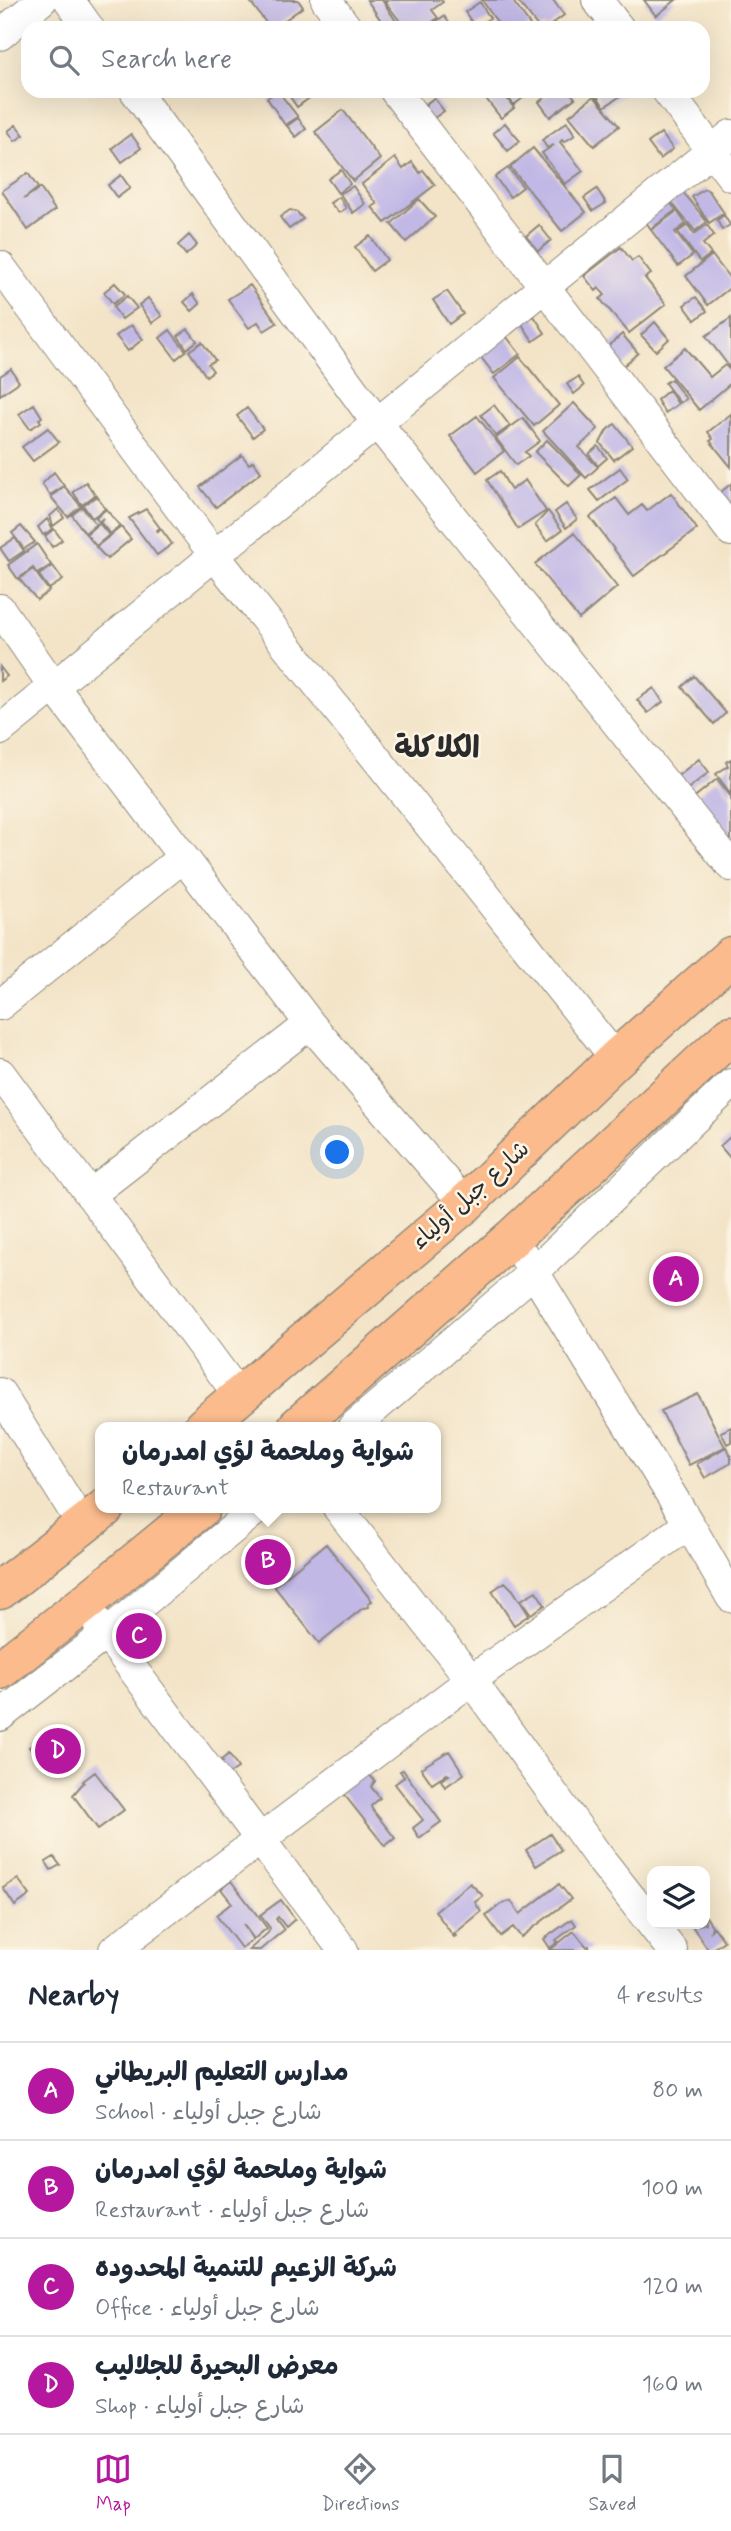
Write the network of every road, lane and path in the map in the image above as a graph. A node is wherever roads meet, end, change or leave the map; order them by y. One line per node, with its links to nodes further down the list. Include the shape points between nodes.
1 (42, 0): 8 (street)
2 (69, 0): 5 (street)
3 (326, 0): 6 (street)
4 (597, 0): 7 (street)
5 (84, 21)
6 (342, 21)
7 (614, 21)
8 (0, 35)
9 (140, 98): 16 (street)
10 (400, 98): 15 (street)
11 (674, 98): 12 (street)
12 (721, 142): 13 (street); 15 (street)
13 (731, 176)
14 (0, 267): 18 (street)
15 (544, 289): 16 (street); 17 (street)
16 (377, 423): 18 (street); 23 (street)
17 (731, 531)
18 (215, 556): 20 (street); 28 (street)
19 (0, 609): 20 (street)
20 (54, 687): 21 (street); 22 (street)
21 (0, 730)
22 (182, 858): 25 (street); 26 (street)
23 (731, 866)
24 (731, 956): 28 (main road, شارع جبل أولياء)
25 (2, 998)
26 (310, 1024): 31 (street); 32 (street)
27 (731, 1035): 33 (main road)
28 (616, 1059): 32 (main road, شارع جبل أولياء)
29 (0, 1073): 31 (street)
30 (731, 1084): 34 (street)
31 (90, 1195): 36 (street)
32 (465, 1204): 36 (main road, شارع جبل أولياء)
33 (512, 1238): 34 (street); 38 (main road)
34 (535, 1271): 39 (street); 44 (street)
35 (0, 1393): 43 (street)
36 (240, 1397): 37 (main road, شارع جبل أولياء)
37 (209, 1422)
38 (303, 1422)
39 (359, 1422)
40 (196, 1513): 47 (main road)
41 (251, 1513): 47 (street)
42 (342, 1513): 49 (street)
43 (94, 1517): 46 (main road)
44 (690, 1524): 45 (street); 49 (street)
45 (726, 1578)
46 (0, 1590)
47 (96, 1619): 48 (main road); 50 (street); 51 (street)
48 (0, 1670)
49 (471, 1680): 51 (street); 54 (street)
50 (0, 1716)
51 (260, 1840): 52 (street); 53 (street)
52 (114, 1950)
53 (343, 1950)
54 (672, 1950)

